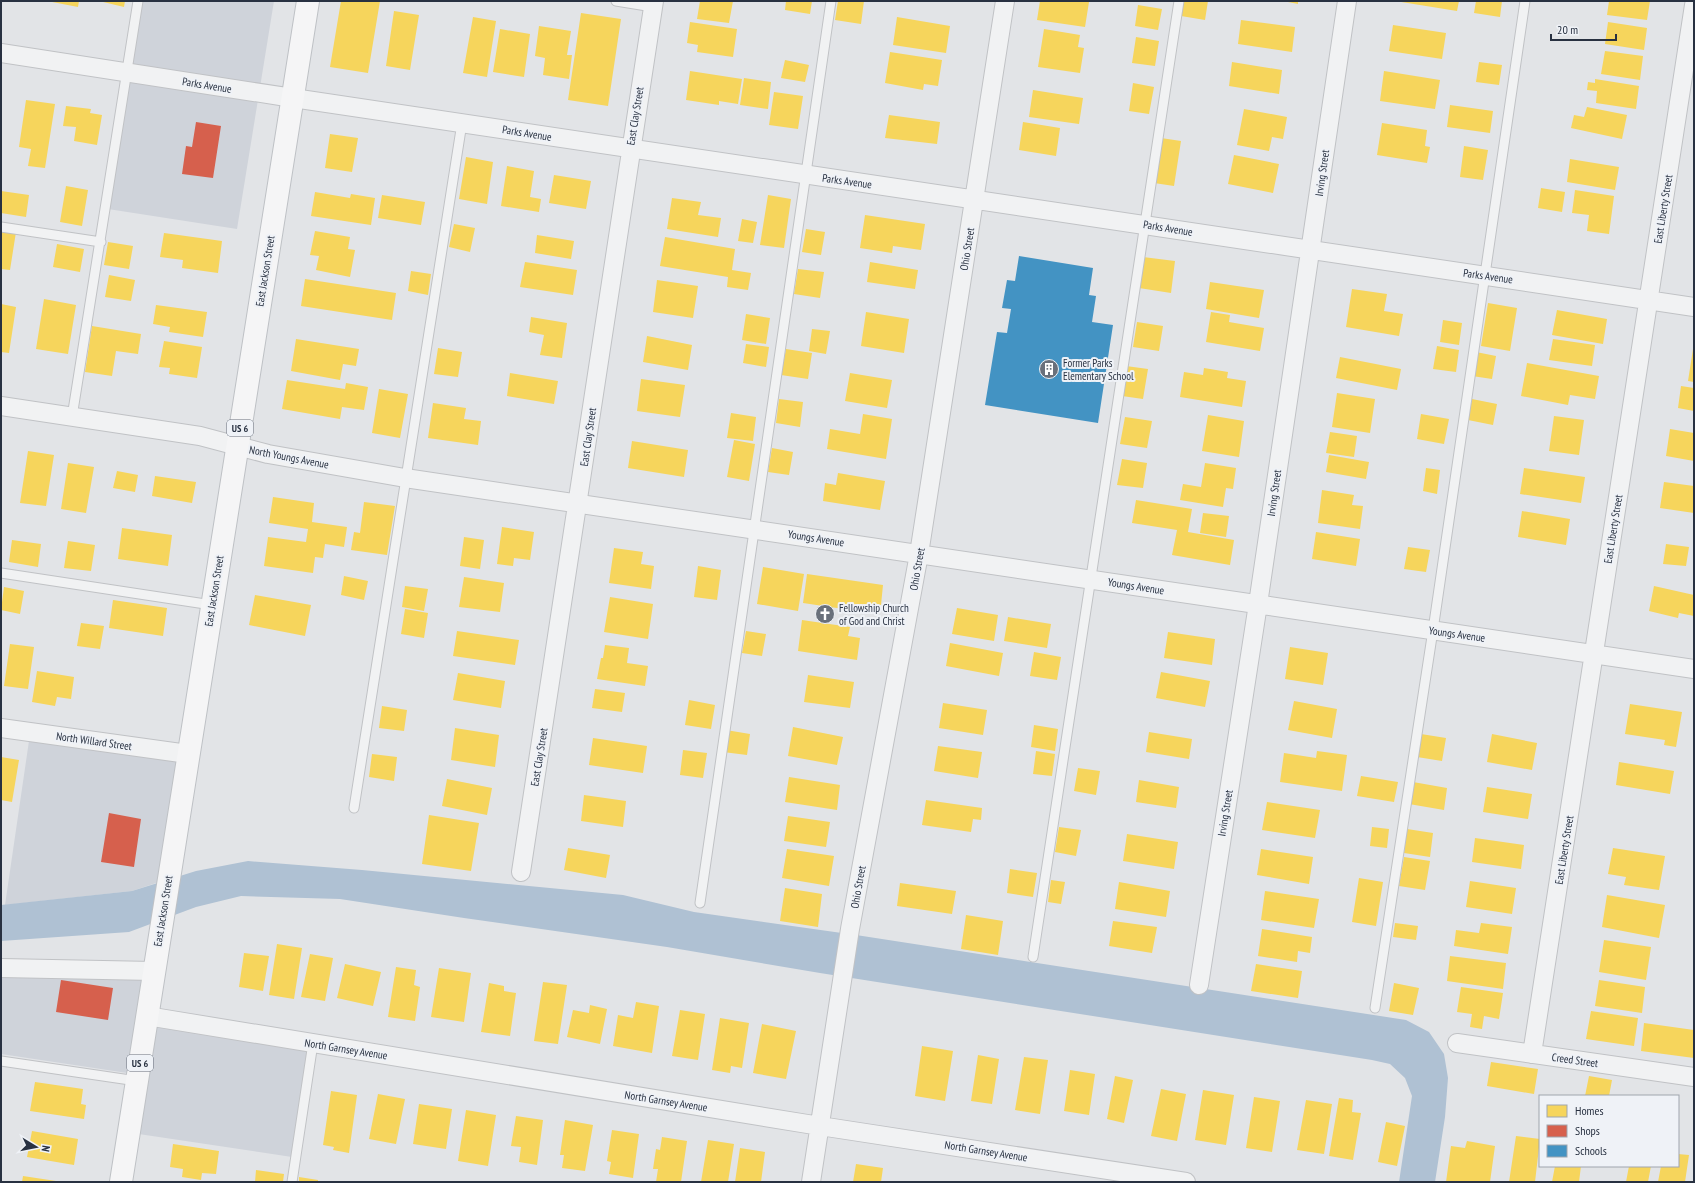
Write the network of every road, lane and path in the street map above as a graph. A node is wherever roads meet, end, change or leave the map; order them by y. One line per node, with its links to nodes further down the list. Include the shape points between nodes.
1 (138, 1): 12 (lane)
2 (308, 1): 13 (main road, East Jackson Street / US 6)
3 (616, 1): 9 (lane)
4 (831, 1): 16 (lane)
5 (1006, 1): 17 (street, Ohio Street)
6 (1179, 1): 18 (lane)
7 (1347, 1): 21 (street, Irving Street)
8 (1525, 1): 22 (lane)
9 (653, 4): 15 (street, East Clay Street)
10 (1694, 4): 23 (street, East Liberty Street)
11 (1, 53): 12 (street, Parks Avenue)
12 (127, 72): 13 (street, Parks Avenue); 20 (lane)
13 (292, 98): 14 (street, Parks Avenue); 27 (main road, East Jackson Street / US 6)
14 (462, 123): 15 (street, Parks Avenue); 28 (lane)
15 (630, 148): 16 (street, Parks Avenue); 29 (street, East Clay Street)
16 (806, 174): 17 (street, Parks Avenue); 30 (lane)
17 (975, 200): 18 (street, Parks Avenue); 31 (street, Ohio Street)
18 (1144, 225): 21 (street, Parks Avenue); 33 (lane)
19 (1, 227): 20 (lane)
20 (101, 242): 26 (lane)
21 (1310, 250): 22 (street, Parks Avenue); 34 (street, Irving Street)
22 (1484, 276): 23 (street, Parks Avenue); 36 (lane)
23 (1649, 300): 24 (street, Parks Avenue); 37 (street, East Liberty Street)
24 (1694, 307)
25 (1, 406): 26 (street, North Youngs Avenue)
26 (72, 417): 27 (street, North Youngs Avenue, via 200,436)
27 (237, 446): 28 (street, North Youngs Avenue, via 268,454); 35 (main road, East Jackson Street / US 6)
28 (405, 478): 29 (street, North Youngs Avenue); 41 (lane)
29 (578, 503): 30 (street, Youngs Avenue); 42 (street, East Clay Street)
30 (755, 529): 31 (street, Youngs Avenue); 43 (lane)
31 (920, 554): 33 (street, Youngs Avenue); 56 (street, Ohio Street, via 850,929)
32 (1, 573): 35 (lane)
33 (1091, 579): 34 (street, Youngs Avenue); 44 (lane)
34 (1258, 604): 36 (street, Youngs Avenue); 47 (street, Irving Street)
35 (212, 605): 40 (main road, East Jackson Street / US 6)
36 (1433, 630): 37 (street, Youngs Avenue); 48 (lane)
37 (1594, 654): 38 (street, Youngs Avenue); 52 (street, East Liberty Street)
38 (1694, 669)
39 (1, 728): 40 (street, North Willard Street)
40 (188, 754): 46 (main road, East Jackson Street / US 6)
41 (354, 808)
42 (521, 872)
43 (700, 903)
44 (1033, 957)
45 (1, 968): 46 (street)
46 (154, 971): 49 (main road, East Jackson Street / US 6)
47 (1199, 985)
48 (1376, 1008)
49 (147, 1016): 50 (street, North Garnsey Avenue); 55 (main road, East Jackson Street / US 6)
50 (313, 1043): 56 (street, North Garnsey Avenue); 58 (lane)
51 (1457, 1043): 52 (street, Creed Street)
52 (1532, 1054): 54 (street, Creed Street)
53 (1, 1061): 55 (lane)
54 (1694, 1077)
55 (137, 1081): 57 (main road, East Jackson Street / US 6)
56 (820, 1126): 59 (street, Ohio Street); 60 (street, North Garnsey Avenue)
57 (121, 1182)
58 (292, 1182)
59 (811, 1182)
60 (1186, 1182)

